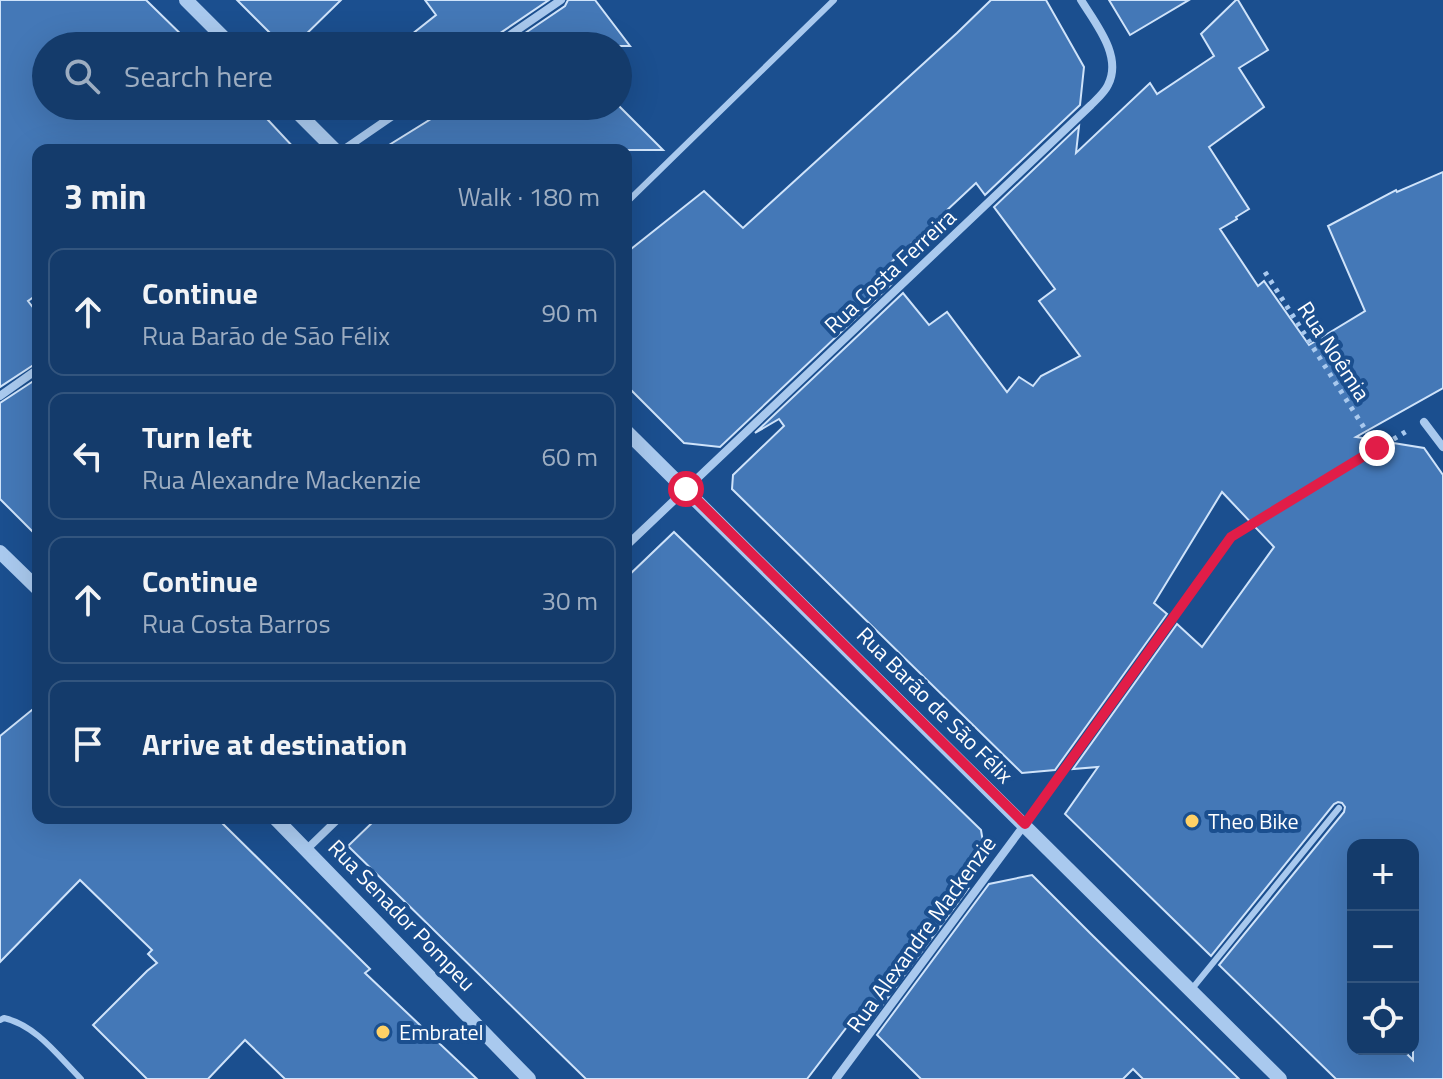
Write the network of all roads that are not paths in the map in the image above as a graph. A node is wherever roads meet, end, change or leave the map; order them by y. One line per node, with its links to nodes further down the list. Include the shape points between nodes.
1 (186, 0): 5 (street)
2 (561, 0): 6 (street)
3 (834, 0): 11 (lane)
4 (1081, 0): 17 (street, Rua Costa Ferreira, via 1109,48 1109,85)
5 (218, 32)
6 (514, 32)
7 (305, 120): 9 (street)
8 (387, 120): 10 (street)
9 (329, 144)
10 (352, 144)
11 (632, 197)
12 (32, 373): 13 (street)
13 (0, 396)
14 (1424, 422): 16 (street)
15 (632, 437): 17 (street, Rua Barão de São Félix)
16 (1443, 447)
17 (686, 489): 19 (street, Rua Costa Ferreira); 25 (street, Rua Barão de São Félix)
18 (1231, 537): 25 (street, Rua Alexandre Mackenzie)
19 (632, 540)
20 (0, 552): 21 (street)
21 (32, 583)
22 (1339, 808): 27 (lane)
23 (281, 824): 26 (street, Rua Senador Pompeu)
24 (333, 824): 26 (street)
25 (1025, 824): 27 (street, Rua Barão de São Félix); 31 (street, Rua Alexandre Mackenzie)
26 (307, 849): 30 (street, Rua Senador Pompeu)
27 (1191, 990): 32 (street, Rua Barão de São Félix)
28 (0, 1020): 29 (lane, via 16,1020 29,1028)
29 (81, 1079)
30 (529, 1079)
31 (836, 1079)
32 (1280, 1079)

